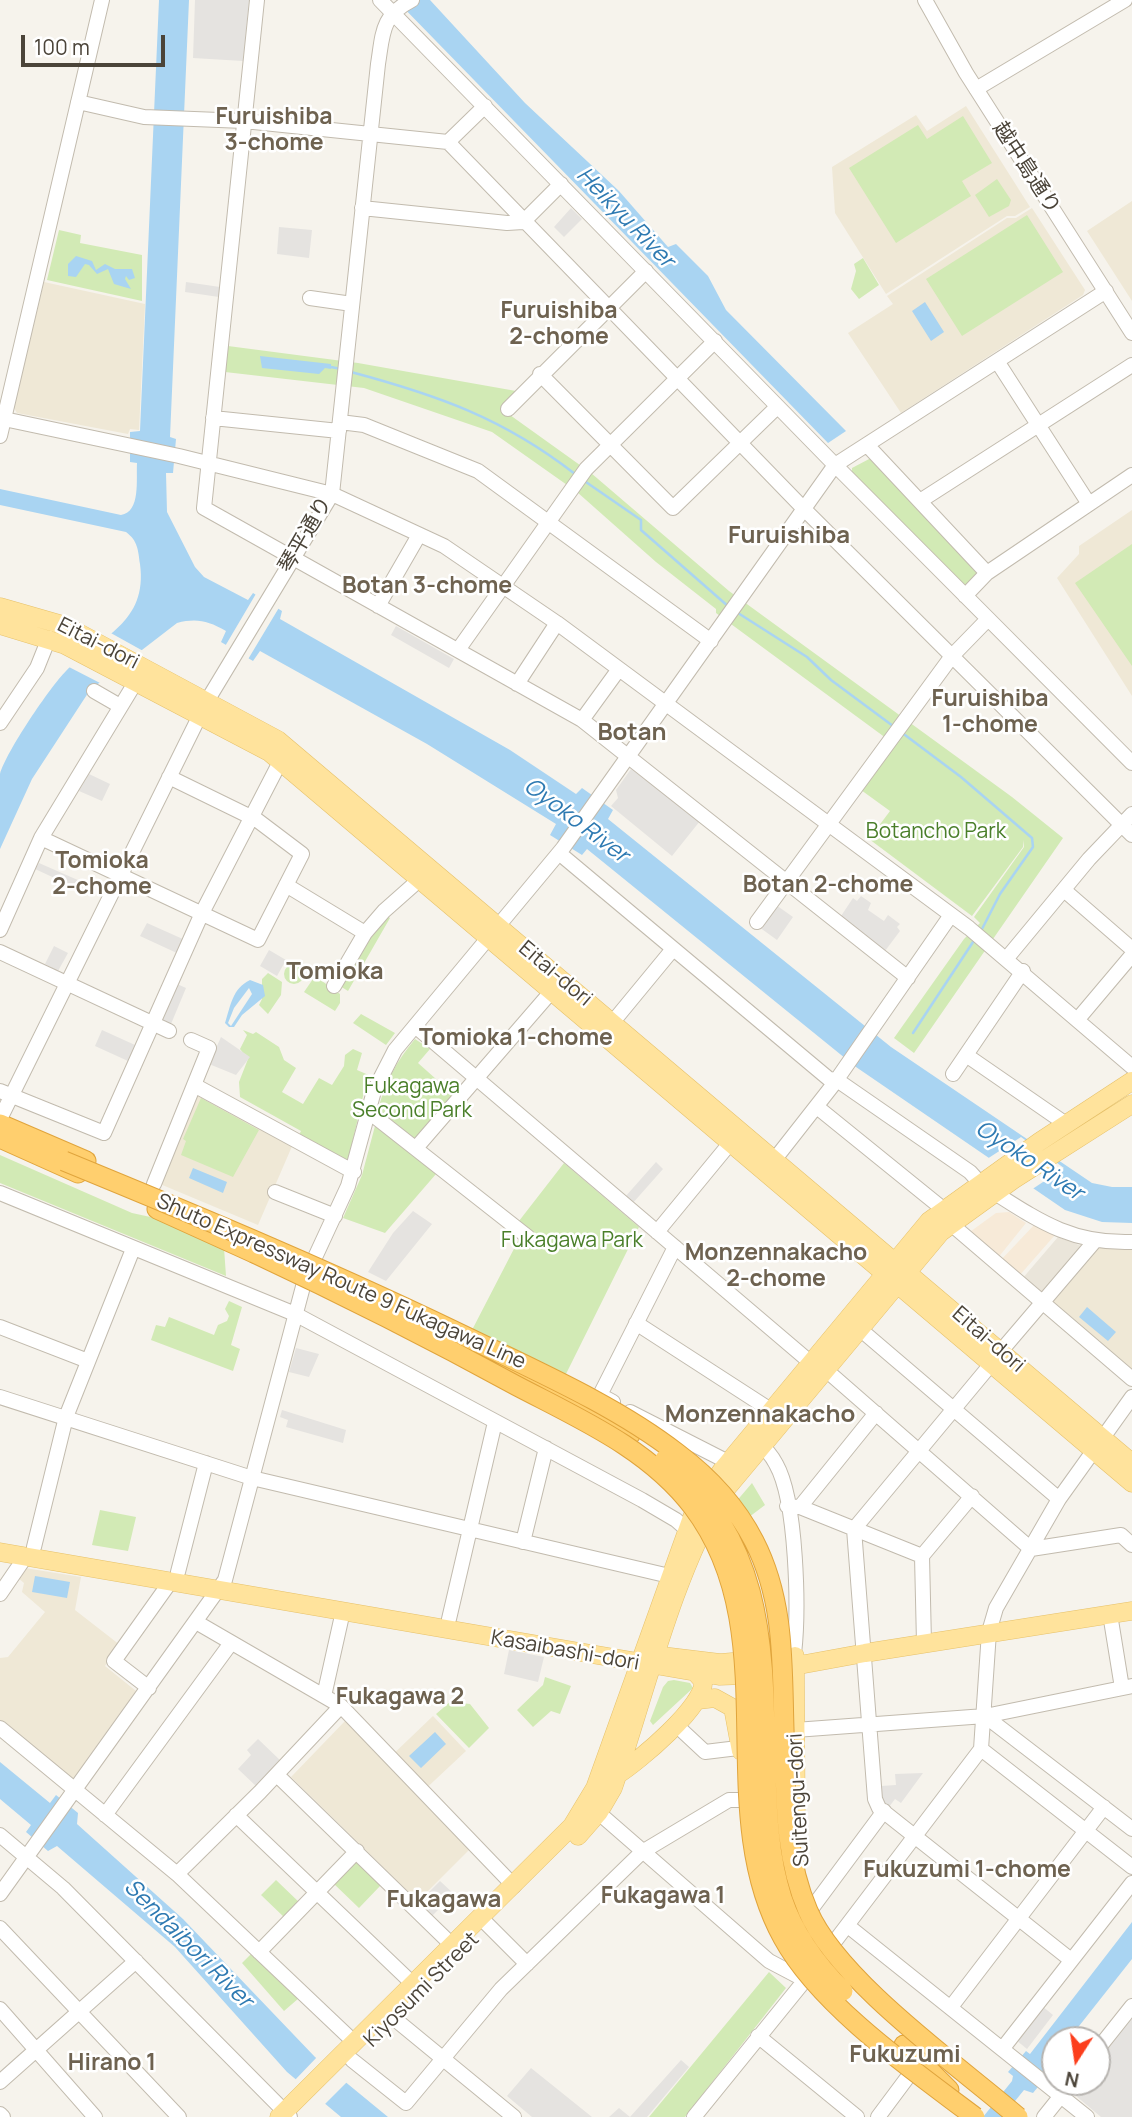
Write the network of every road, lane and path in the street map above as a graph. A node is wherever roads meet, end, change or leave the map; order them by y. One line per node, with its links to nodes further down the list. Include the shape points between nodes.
1 (102, 0): 8 (street)
2 (257, 0): 10 (street)
3 (380, 0): 6 (street)
4 (925, 0): 7 (street, 越中島通り)
5 (1125, 0): 7 (street)
6 (401, 6): 9 (street); 11 (street, 琴平通り, via 384,26)
7 (976, 89): 17 (street, 越中島通り)
8 (78, 102): 10 (street, via 152,117); 30 (street)
9 (485, 106): 12 (street); 13 (street)
10 (244, 121): 11 (street); 29 (street)
11 (371, 135): 12 (street); 14 (street, 琴平通り)
12 (448, 142): 15 (street)
13 (561, 184): 15 (street); 16 (street)
14 (362, 208): 15 (street); 19 (street, 琴平通り)
15 (523, 222): 20 (street)
16 (646, 271): 20 (street); 22 (street)
17 (1106, 291): 21 (street, 越中島通り); 23 (street)
18 (310, 298): 19 (street)
19 (352, 304): 32 (street, 琴平通り)
20 (608, 308): 25 (street); 26 (street)
21 (1132, 333)
22 (715, 341): 26 (street); 27 (street)
23 (997, 361): 31 (street); 36 (street)
24 (1132, 365): 31 (street)
25 (540, 374): 28 (street); 35 (street)
26 (677, 379): 34 (street); 35 (street)
27 (778, 407): 34 (street); 38 (street)
28 (508, 409)
29 (214, 418): 32 (street); 37 (street)
30 (4, 419): 33 (street); 37 (street)
31 (1037, 424): 41 (street); 42 (street)
32 (339, 426): 40 (street, 琴平通り); 44 (street, via 363,425 478,471)
33 (0, 436)
34 (741, 443): 35 (street, via 673,508); 43 (street)
35 (611, 444): 44 (street)
36 (867, 446): 38 (street); 41 (street)
37 (209, 464): 40 (street); 46 (street, via 204,508)
38 (835, 466): 43 (street); 49 (street)
39 (1132, 475): 42 (street)
40 (332, 494): 45 (street); 46 (street, 琴平通り)
41 (920, 501): 47 (street)
42 (1089, 504): 47 (street)
43 (804, 509): 56 (street); 58 (street)
44 (547, 522): 48 (street); 56 (street)
45 (419, 535): 48 (street, via 444,545); 50 (street)
46 (293, 558): 50 (street); 65 (street, 琴平通り)
47 (988, 573): 49 (street)
48 (503, 584): 53 (street); 57 (street)
49 (965, 596): 52 (street)
50 (378, 606): 57 (street)
51 (0, 607): 65 (main road, Eitai-dori, via 49,619 97,642)
52 (988, 619): 58 (street); 70 (street)
53 (557, 623): 59 (street); 61 (street)
54 (0, 625): 55 (main road, Eitai-dori)
55 (49, 638): 60 (main road, Eitai-dori); 67 (street, via 37,668)
56 (710, 641): 63 (street)
57 (458, 650): 61 (street)
58 (952, 656): 74 (street); 75 (street)
59 (619, 669): 63 (street); 66 (street)
60 (135, 682): 64 (street); 65 (main road, Eitai-dori)
61 (517, 684): 66 (street)
62 (94, 691): 64 (street)
63 (666, 704): 68 (street); 74 (street)
64 (120, 706): 77 (street)
65 (204, 708): 69 (main road, Eitai-dori); 71 (street, 琴平通り); 88 (main road, Eitai-dori, via 278,740)
66 (582, 720): 68 (street)
67 (0, 723)
68 (627, 757): 78 (street); 81 (street)
69 (280, 762): 73 (street); 80 (main road, Eitai-dori)
70 (1132, 763)
71 (169, 777): 73 (street); 79 (street, 琴平通り)
72 (1132, 814): 75 (street)
73 (250, 816): 82 (street, via 302,854); 84 (street)
74 (829, 824): 81 (street); 85 (street)
75 (1121, 824): 76 (street); 83 (street)
76 (1132, 835)
77 (41, 838): 79 (street); 87 (street)
78 (561, 851): 88 (street); 90 (street)
79 (120, 874): 84 (street); 97 (street, 琴平通り)
80 (419, 880): 88 (main road, Eitai-dori); 89 (street)
81 (786, 882): 86 (street); 96 (street)
82 (286, 885): 84 (street, via 258,940); 89 (street)
83 (1064, 890): 91 (street); 94 (street)
84 (202, 913): 101 (street)
85 (951, 915): 94 (street); 96 (street)
86 (757, 922)
87 (0, 930)
88 (492, 932): 99 (main road, Eitai-dori); 102 (main road, Eitai-dori); 103 (street)
89 (365, 933): 98 (street)
90 (673, 949): 102 (street); 110 (street, via 830,1079)
91 (1132, 949)
92 (0, 951): 97 (street)
93 (1132, 955): 100 (street)
94 (1007, 958): 95 (street)
95 (1023, 971): 100 (street); 106 (street)
96 (908, 978): 110 (street)
97 (67, 982): 101 (street); 113 (street, 琴平通り)
98 (334, 986)
99 (551, 992): 109 (street); 120 (main road, Eitai-dori)
100 (1078, 1019): 107 (street)
101 (153, 1023): 104 (street); 113 (street, via 104,1133)
102 (612, 1023): 120 (main road, Eitai-dori)
103 (415, 1026): 109 (street); 116 (street, via 385,1065)
104 (169, 1031)
105 (191, 1040): 112 (street, via 209,1048)
106 (966, 1055): 108 (street); 118 (street)
107 (1132, 1067)
108 (953, 1074)
109 (475, 1080): 121 (street); 133 (street)
110 (837, 1080): 115 (street); 128 (street)
111 (1132, 1081): 118 (main road)
112 (194, 1085): 124 (street); 127 (street)
113 (6, 1093): 117 (street, 琴平通り)
114 (1132, 1104): 125 (main road, via 1052,1155)
115 (817, 1107): 123 (street); 132 (street)
116 (369, 1112): 121 (street); 124 (street)
117 (0, 1122): 134 (highway, bridge, via 221,1219)
118 (1066, 1124): 125 (main road, via 1039,1142)
119 (0, 1136): 126 (highway, Shuto Expressway Route 9 Fukagawa Line); 134 (highway, Shuto Expressway Route 9 Fukagawa Line, bridge)
120 (735, 1137): 123 (main road, Eitai-dori); 133 (street); 140 (main road, Eitai-dori)
121 (416, 1148): 135 (street)
122 (0, 1153): 126 (highway, via 56,1177)
123 (775, 1159): 140 (main road, Eitai-dori)
124 (354, 1172): 131 (street)
125 (1007, 1174): 128 (main road)
126 (91, 1179): 148 (highway, Shuto Expressway Route 9 Fukagawa Line, bridge, via 374,1309)
127 (154, 1184)
128 (988, 1188): 132 (main road); 136 (street, via 1059,1231)
129 (0, 1192): 139 (street)
130 (275, 1192): 131 (street)
131 (335, 1216): 142 (street, via 305,1279)
132 (947, 1217): 140 (main road); 141 (street)
133 (657, 1233): 138 (street)
134 (247, 1236): 183 (highway, Shuto Expressway Route 9 Fukagawa Line, bridge, via 531,1368 659,1440 695,1467 729,1502 754,1541)
135 (528, 1237)
136 (1094, 1242): 137 (street); 141 (street)
137 (1132, 1242)
138 (675, 1247): 143 (street); 149 (street)
139 (133, 1249): 142 (street); 147 (street)
140 (896, 1272): 145 (main road); 146 (main road, Eitai-dori); 149 (main road)
141 (1044, 1302): 146 (street); 150 (street)
142 (295, 1314): 157 (street); 165 (street)
143 (636, 1323): 154 (street); 162 (street, via 600,1395)
144 (0, 1327): 147 (street)
145 (861, 1330): 149 (main road); 153 (street)
146 (996, 1357): 153 (street); 159 (main road, Eitai-dori)
147 (88, 1361): 156 (street)
148 (480, 1366): 255 (highway, bridge, via 515,1373 647,1445 692,1483 728,1531 757,1619 764,1678 769,1835 782,1898 819,1965 860,2008); 275 (highway, Shuto Expressway Route 9 Fukagawa Line, bridge, via 621,1442 668,1479 694,1509 720,1554 737,1602 754,1838 762,1885 777,1925 798,1961 837,2004)
149 (818, 1366): 154 (main road); 155 (street); 158 (main road)
150 (1132, 1380)
151 (0, 1396): 156 (street)
152 (1132, 1397): 159 (street)
153 (953, 1408): 161 (street); 168 (street)
154 (772, 1411): 158 (main road)
155 (876, 1413): 161 (street); 169 (street)
156 (66, 1417): 163 (street); 178 (street)
157 (495, 1422): 160 (street); 170 (street)
158 (758, 1441): 162 (main road); 169 (street, Suitengu-dori, via 779,1471); 172 (main road)
159 (1098, 1443): 164 (main road, Eitai-dori); 166 (main road, Eitai-dori); 168 (street)
160 (546, 1448): 172 (street); 174 (street)
161 (919, 1450): 167 (street); 171 (street)
162 (728, 1462): 172 (main road, via 705,1493)
163 (206, 1463): 165 (street); 180 (street)
164 (1132, 1463)
165 (252, 1478): 170 (street); 182 (street)
166 (1132, 1483)
167 (972, 1496): 176 (street); 179 (street)
168 (1059, 1499): 176 (street)
169 (794, 1506): 171 (street); 196 (street, Suitengu-dori)
170 (470, 1529): 174 (street); 189 (street)
171 (855, 1529): 179 (street); 194 (street)
172 (693, 1534): 181 (main road)
173 (0, 1541): 178 (main road, Kasaibashi-dori)
174 (523, 1542): 181 (street)
175 (1132, 1545): 176 (street, via 1121,1535)
176 (1031, 1549): 191 (street)
177 (0, 1552): 178 (main road, Kasaibashi-dori)
178 (30, 1552): 180 (main road, Kasaibashi-dori); 184 (street)
179 (922, 1556): 192 (street)
180 (174, 1576): 182 (main road, Kasaibashi-dori); 200 (street, via 114,1661)
181 (676, 1578): 195 (main road)
182 (222, 1584): 186 (main road, Kasaibashi-dori); 189 (main road, Kasaibashi-dori); 190 (street)
183 (772, 1585): 255 (highway, bridge, via 775,1811 786,1884 819,1950); 267 (highway, Shuto Expressway Route 9 Fukagawa Line, bridge, via 781,1644 788,1834 807,1909 826,1942 861,1981)
184 (0, 1594)
185 (1132, 1599): 191 (main road, Kasaibashi-dori)
186 (344, 1611): 195 (main road, Kasaibashi-dori); 201 (street)
187 (1132, 1611): 188 (main road, Kasaibashi-dori)
188 (1110, 1614): 191 (main road, Kasaibashi-dori); 199 (street)
189 (449, 1619): 195 (main road, Kasaibashi-dori)
190 (196, 1622): 193 (street); 200 (street)
191 (990, 1627): 192 (main road, Kasaibashi-dori); 204 (street)
192 (924, 1638): 194 (main road, Kasaibashi-dori)
193 (230, 1643): 201 (street); 219 (street)
194 (864, 1647): 196 (main road, Kasaibashi-dori); 206 (street)
195 (647, 1659): 196 (main road, Kasaibashi-dori); 197 (main road, Kasaibashi-dori); 212 (main road, Kiyosumi Street); 217 (main road)
196 (790, 1663): 198 (main road, Kasaibashi-dori); 208 (main road, Suitengu-dori); 213 (main road, via 776,1678 772,1741)
197 (696, 1673): 198 (main road, Kasaibashi-dori); 202 (main road, via 704,1686)
198 (745, 1675): 210 (main road)
199 (1127, 1687): 204 (street)
200 (149, 1688): 214 (street)
201 (324, 1696): 203 (street)
202 (698, 1700): 205 (main road); 210 (main road, via 715,1698 733,1708)
203 (341, 1706): 211 (street); 231 (street)
204 (985, 1716): 206 (street); 209 (street); 216 (street)
205 (675, 1724): 210 (street, via 705,1752); 212 (main road)
206 (871, 1726): 208 (street); 218 (street, via 875,1799)
207 (0, 1728): 214 (street)
208 (795, 1730): 234 (main road, Suitengu-dori, via 796,1843)
209 (981, 1749): 222 (street); 224 (street)
210 (744, 1755): 213 (main road)
211 (276, 1775): 220 (street); 225 (street)
212 (617, 1775): 217 (main road, Kiyosumi Street)
213 (749, 1781): 215 (main road)
214 (71, 1796): 219 (street); 227 (street)
215 (749, 1800): 226 (street, via 729,1800); 245 (main road, via 751,1844 764,1904 781,1947)
216 (1104, 1807): 221 (street); 222 (street)
217 (594, 1808): 226 (street); 231 (main road, Kiyosumi Street); 236 (main road, Kiyosumi Street)
218 (884, 1811): 224 (street); 234 (street)
219 (106, 1815): 229 (street)
220 (236, 1815): 229 (street); 233 (street)
221 (1132, 1829)
222 (1085, 1832): 228 (street); 235 (street)
223 (0, 1835): 227 (street)
224 (915, 1835): 235 (street); 237 (street)
225 (357, 1851): 233 (street); 239 (street)
226 (642, 1852): 244 (street); 245 (street, via 769,1961)
227 (27, 1857): 232 (street); 243 (street)
228 (1132, 1867)
229 (177, 1874): 241 (street)
230 (1132, 1883): 242 (street)
231 (514, 1886): 236 (main road, Kiyosumi Street)
232 (0, 1894)
233 (316, 1894): 241 (street); 246 (street)
234 (812, 1908): 240 (main road, Suitengu-dori)
235 (1018, 1918): 242 (street); 248 (street)
236 (484, 1921): 239 (main road, Kiyosumi Street); 244 (street); 251 (main road, Kiyosumi Street)
237 (848, 1926): 240 (street); 248 (street)
238 (0, 1928): 250 (street)
239 (452, 1945): 246 (main road, Kiyosumi Street)
240 (833, 1945): 245 (street); 261 (main road, Suitengu-dori, via 866,1984)
241 (259, 1952): 254 (street)
242 (1071, 1959): 256 (street)
243 (136, 1961): 250 (street); 268 (street)
244 (527, 1964): 258 (street)
245 (805, 1980): 253 (street); 260 (main road)
246 (413, 1984): 251 (main road, Kiyosumi Street)
247 (1132, 2006): 252 (street)
248 (951, 2007): 256 (street)
249 (0, 2009): 257 (street)
250 (81, 2012): 257 (street); 270 (street)
251 (389, 2015): 254 (main road, Kiyosumi Street); 258 (street); 259 (main road, Kiyosumi Street)
252 (1111, 2032)
253 (758, 2036): 272 (street); 273 (street)
254 (353, 2041): 259 (main road, Kiyosumi Street)
255 (907, 2041): 261 (highway); 264 (highway)
256 (1003, 2048): 262 (street)
257 (36, 2050): 263 (street); 269 (street)
258 (443, 2059): 259 (street, via 406,2103); 271 (street)
259 (341, 2065): 268 (main road, Kiyosumi Street)
260 (913, 2070): 264 (main road); 274 (street)
261 (964, 2077): 267 (main road, Suitengu-dori)
262 (1041, 2080)
263 (0, 2082)
264 (953, 2094): 276 (main road)
265 (1060, 2096): 277 (street)
266 (1062, 2096): 278 (street)
267 (1008, 2112)
268 (287, 2115)
269 (95, 2117)
270 (179, 2117)
271 (514, 2117)
272 (694, 2117)
273 (857, 2117)
274 (878, 2117)
275 (975, 2117)
276 (982, 2117)
277 (1044, 2117)
278 (1087, 2117)

